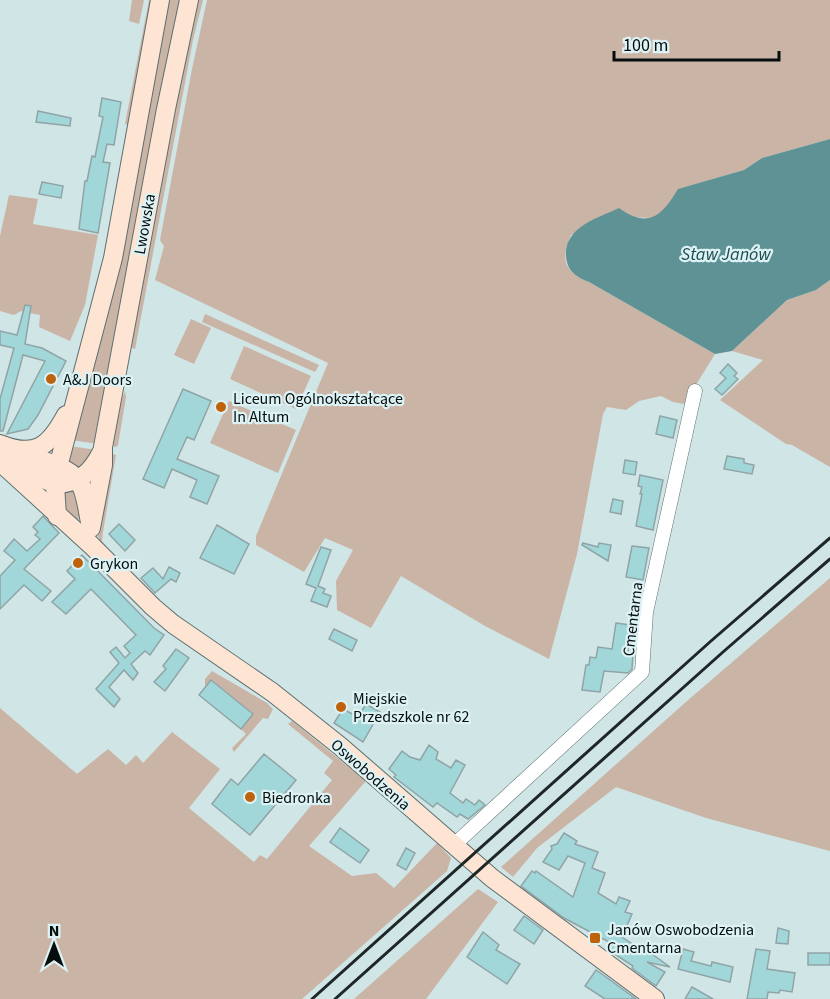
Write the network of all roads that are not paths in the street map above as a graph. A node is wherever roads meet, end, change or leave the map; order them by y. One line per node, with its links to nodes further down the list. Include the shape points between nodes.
1 (160, 0): 3 (street, Lwowska, via 113,258)
2 (189, 0): 6 (street, Lwowska)
3 (78, 389): 7 (street, Lwowska, via 54,436 32,451); 9 (street, Lwowska)
4 (695, 391): 13 (street, Cmentarna, via 646,612 642,672)
5 (0, 444): 7 (street)
6 (103, 450): 10 (street, Lwowska, via 95,465); 12 (street, Lwowska)
7 (17, 451): 9 (street, Oswobodzenia)
8 (0, 461): 9 (street, Oswobodzenia); 11 (street, Oswobodzenia)
9 (57, 475): 10 (street, Oswobodzenia); 11 (street, Lwowska)
10 (78, 480): 12 (street, via 86,500)
11 (57, 516): 12 (street, Oswobodzenia)
12 (91, 536): 13 (street, Oswobodzenia, via 153,607 313,724)
13 (454, 845): 14 (street, Oswobodzenia, via 492,878)
14 (656, 999)

